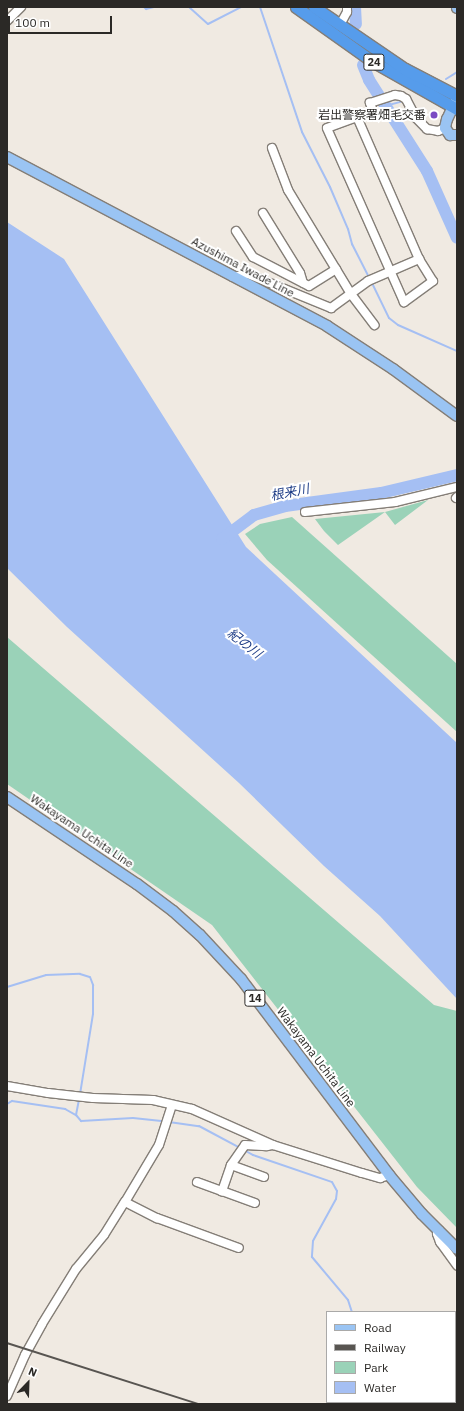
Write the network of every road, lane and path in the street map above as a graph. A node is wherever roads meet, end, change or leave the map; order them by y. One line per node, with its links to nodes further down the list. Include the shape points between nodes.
1 (21, 7): 5 (street)
2 (296, 7): 7 (highway, 24, via 372,60)
3 (314, 7): 6 (highway, 24)
4 (347, 7): 6 (street)
5 (7, 21)
6 (340, 25): 7 (highway, 24)
7 (456, 103): 9 (main road, via 447,119)
8 (357, 117): 9 (street, via 373,111 370,104 373,102 395,95 406,99 416,118 427,129 438,132); 15 (street); 17 (street, via 327,128)
9 (446, 128): 10 (main road, via 450,135)
10 (457, 136)
11 (272, 148): 16 (street, via 288,190)
12 (7, 157): 18 (main road, Azushima Iwade Line)
13 (263, 213): 19 (street)
14 (236, 231): 19 (street, via 253,257)
15 (419, 259): 17 (street); 17 (street, via 433,281 404,302)
16 (336, 270): 19 (street, via 309,286); 20 (street)
17 (390, 272): 20 (street, via 371,280)
18 (233, 277): 20 (street, via 248,274 331,308); 22 (main road, Azushima Iwade Line, via 327,326 393,368)
19 (304, 283)
20 (351, 294): 21 (street)
21 (374, 324)
22 (457, 416)
23 (457, 487): 24 (street, via 395,502)
24 (305, 512)
25 (7, 797): 30 (main road, Wakayama Uchita Line / 14, via 137,884 200,935 241,979)
26 (7, 1086): 27 (street, via 48,1094 153,1100)
27 (171, 1108): 28 (street, via 192,1109); 34 (street, via 158,1145)
28 (273, 1145): 29 (street, via 245,1145); 30 (street, via 380,1178)
29 (231, 1165): 31 (street); 33 (street)
30 (389, 1175): 36 (main road, Wakayama Uchita Line / 14)
31 (264, 1177)
32 (197, 1182): 33 (street)
33 (222, 1191): 35 (street)
34 (126, 1202): 37 (street, via 156,1218); 40 (street, via 68,1281 25,1355)
35 (255, 1203)
36 (439, 1230): 38 (main road, Wakayama Uchita Line / 14); 39 (street, via 437,1234 440,1242)
37 (239, 1248)
38 (457, 1248)
39 (457, 1265)
40 (7, 1396)

